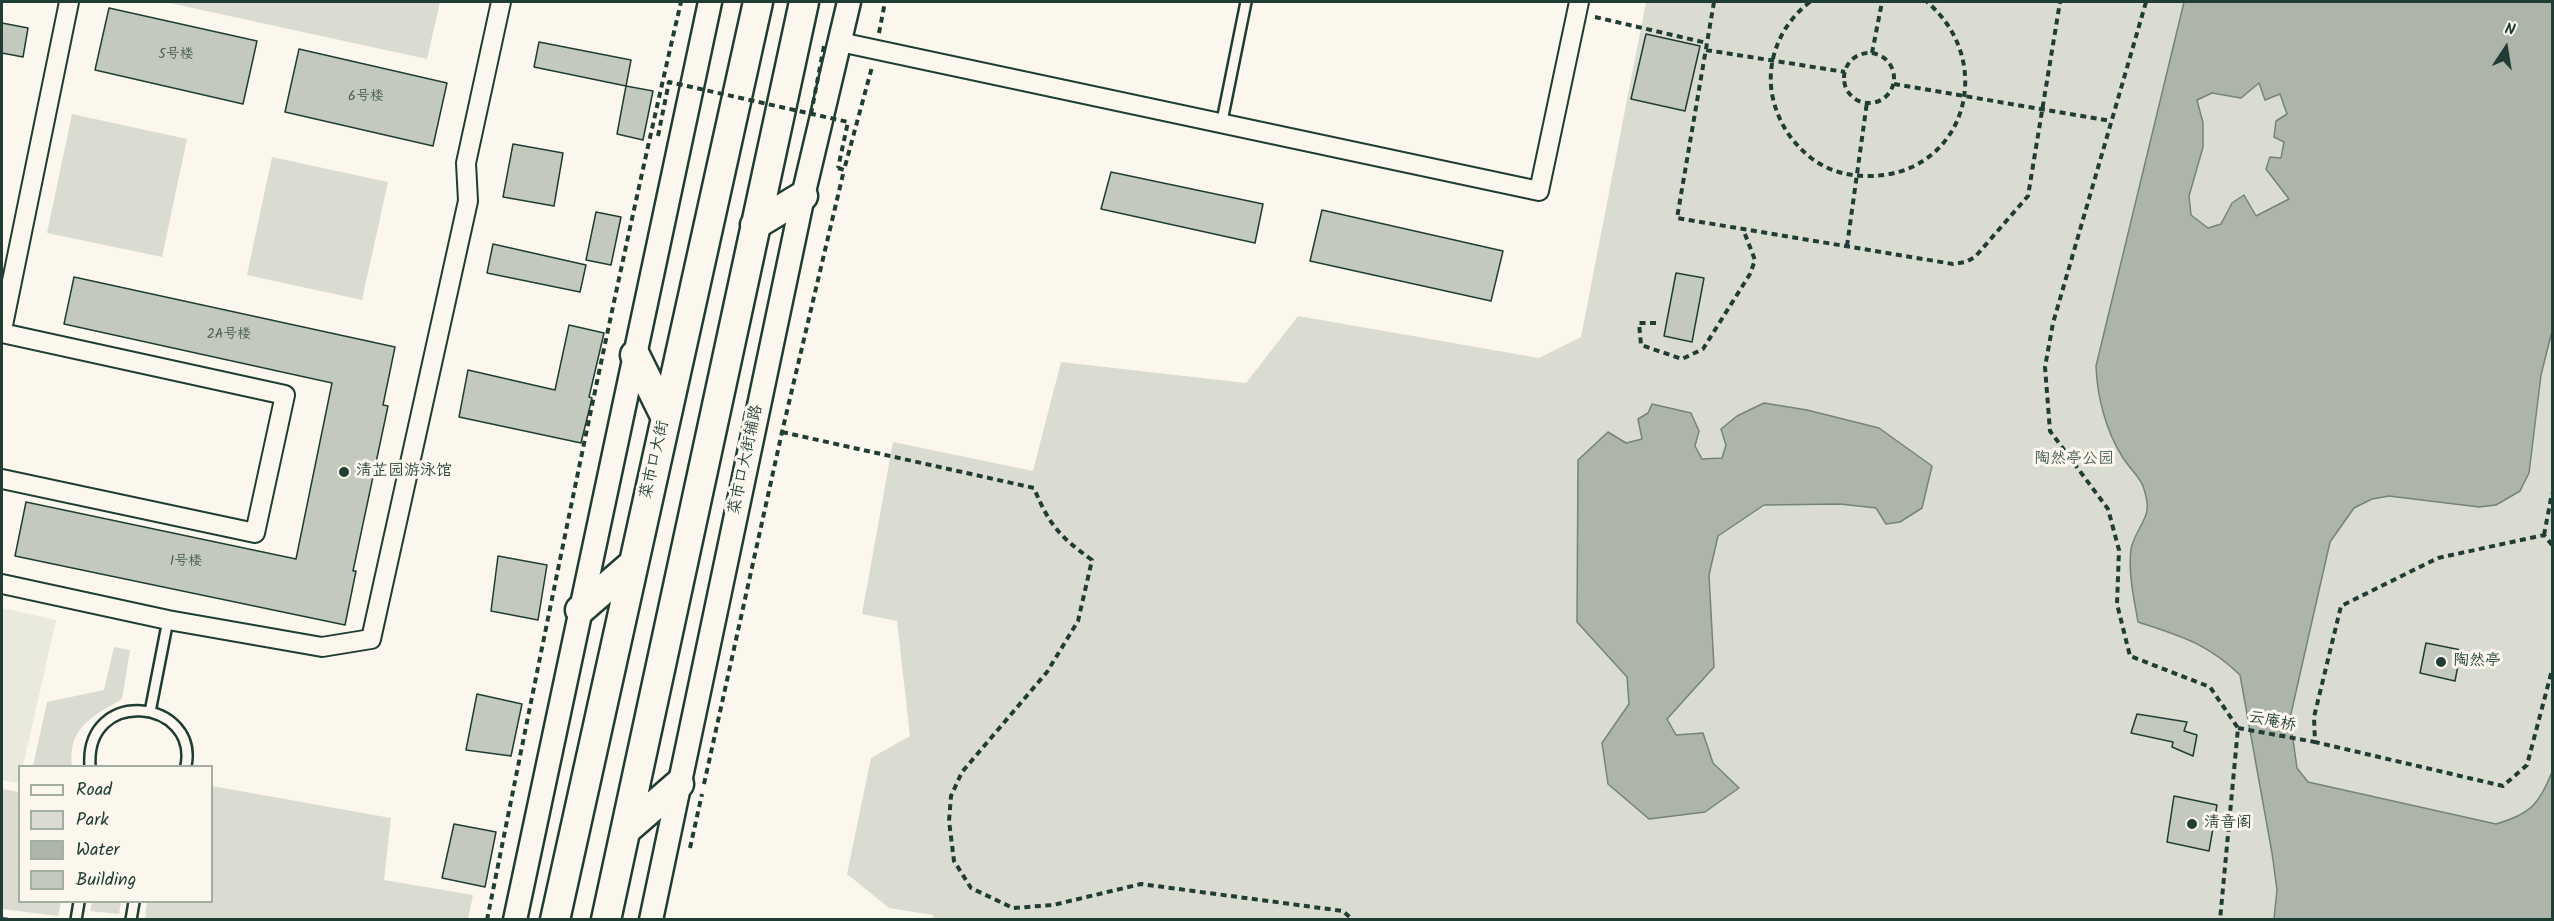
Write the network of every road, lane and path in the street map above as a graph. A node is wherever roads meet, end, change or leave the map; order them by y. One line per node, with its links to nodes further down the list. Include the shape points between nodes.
1 (69, 2): 39 (street)
2 (501, 2): 50 (street, via 466,164 468,201 371,639 322,647)
3 (681, 2): 31 (path)
4 (710, 2): 40 (street)
5 (758, 2): 41 (main road, 菜市口大街)
6 (804, 2): 35 (main road)
7 (849, 2): 18 (street, 菜市口大街辅路)
8 (885, 2): 19 (path)
9 (1246, 2): 30 (lane)
10 (1714, 2): 17 (path)
11 (1810, 2): 22 (path, via 1782,34)
12 (1882, 2): 21 (path)
13 (1927, 2): 25 (path, via 1956,36 1965,64)
14 (2060, 2): 27 (path)
15 (2146, 2): 29 (path)
16 (1578, 7): 17 (path); 30 (street, via 1539,190)
17 (1707, 43): 20 (path)
18 (832, 44): 19 (street); 28 (path, bridge); 34 (street, 菜市口大街辅路)
19 (876, 50): 30 (street); 32 (path)
20 (1706, 50): 22 (path); 36 (path, via 1677,218)
21 (1872, 53): 23 (path, via 1852,60); 24 (path, via 1890,63)
22 (1772, 61): 23 (path); 33 (path, via 1771,89 1785,130 1827,168)
23 (1845, 72): 26 (path, via 1852,95)
24 (1893, 84): 25 (path); 26 (path, via 1887,96)
25 (1965, 96): 27 (path); 33 (path, via 1949,134 1918,164 1877,176)
26 (1867, 102): 33 (path)
27 (2042, 109): 29 (path); 37 (path, via 2028,196 1975,257 1953,264)
28 (811, 114): 31 (path, bridge, via 669,82 658,136); 32 (path, bridge, via 848,122 838,168)
29 (2112, 121): 53 (path, via 2053,323 2045,367 2050,431 2108,509 2119,550 2117,604 2130,656 2210,687)
30 (1222, 122)
31 (650, 133): 66 (path)
32 (844, 170): 42 (path)
33 (1855, 176): 37 (path)
34 (802, 196): 35 (main road); 57 (street, 菜市口大街辅路)
35 (755, 225): 58 (main road)
36 (1742, 229): 37 (path); 38 (path, via 1755,260 1703,349 1682,359 1641,345 1639,323)
37 (1846, 246)
38 (1656, 323)
39 (2, 332): 43 (street, via 285,395 255,533)
40 (634, 356): 41 (main road); 49 (street)
41 (666, 418): 47 (main road, 菜市口大街)
42 (782, 432): 59 (path); 71 (path, via 1034,488 1045,514 1064,540 1092,560 1078,621 1047,672 962,772 951,796 949,822 954,861 971,888 1012,908 1053,905 1141,884 1343,910)
43 (2, 479)
44 (2553, 493): 45 (path)
45 (2544, 535): 46 (path); 54 (path, via 2438,558 2341,606 2314,717)
46 (2553, 545)
47 (633, 564): 49 (main road); 68 (main road, 菜市口大街)
48 (2, 584): 50 (street)
49 (580, 610): 67 (street)
50 (168, 620): 52 (lane)
51 (2553, 670): 54 (path, 云庵桥, via 2527,765 2503,786)
52 (150, 712): 55 (lane, via 125,712 106,721 90,746); 56 (lane, via 177,729 186,749)
53 (2238, 728): 54 (path, 云庵桥); 72 (path)
54 (2315, 742)
55 (90, 765)
56 (186, 765)
57 (679, 784): 58 (main road); 70 (street, 菜市口大街辅路)
58 (626, 830): 69 (main road)
59 (690, 850)
60 (79, 903): 64 (lane)
61 (134, 903): 65 (lane)
62 (2, 919): 63 (path)
63 (9, 920)
64 (76, 920)
65 (131, 920)
66 (488, 920)
67 (515, 920)
68 (555, 920)
69 (606, 920)
70 (651, 920)
71 (1353, 920)
72 (2220, 920)

